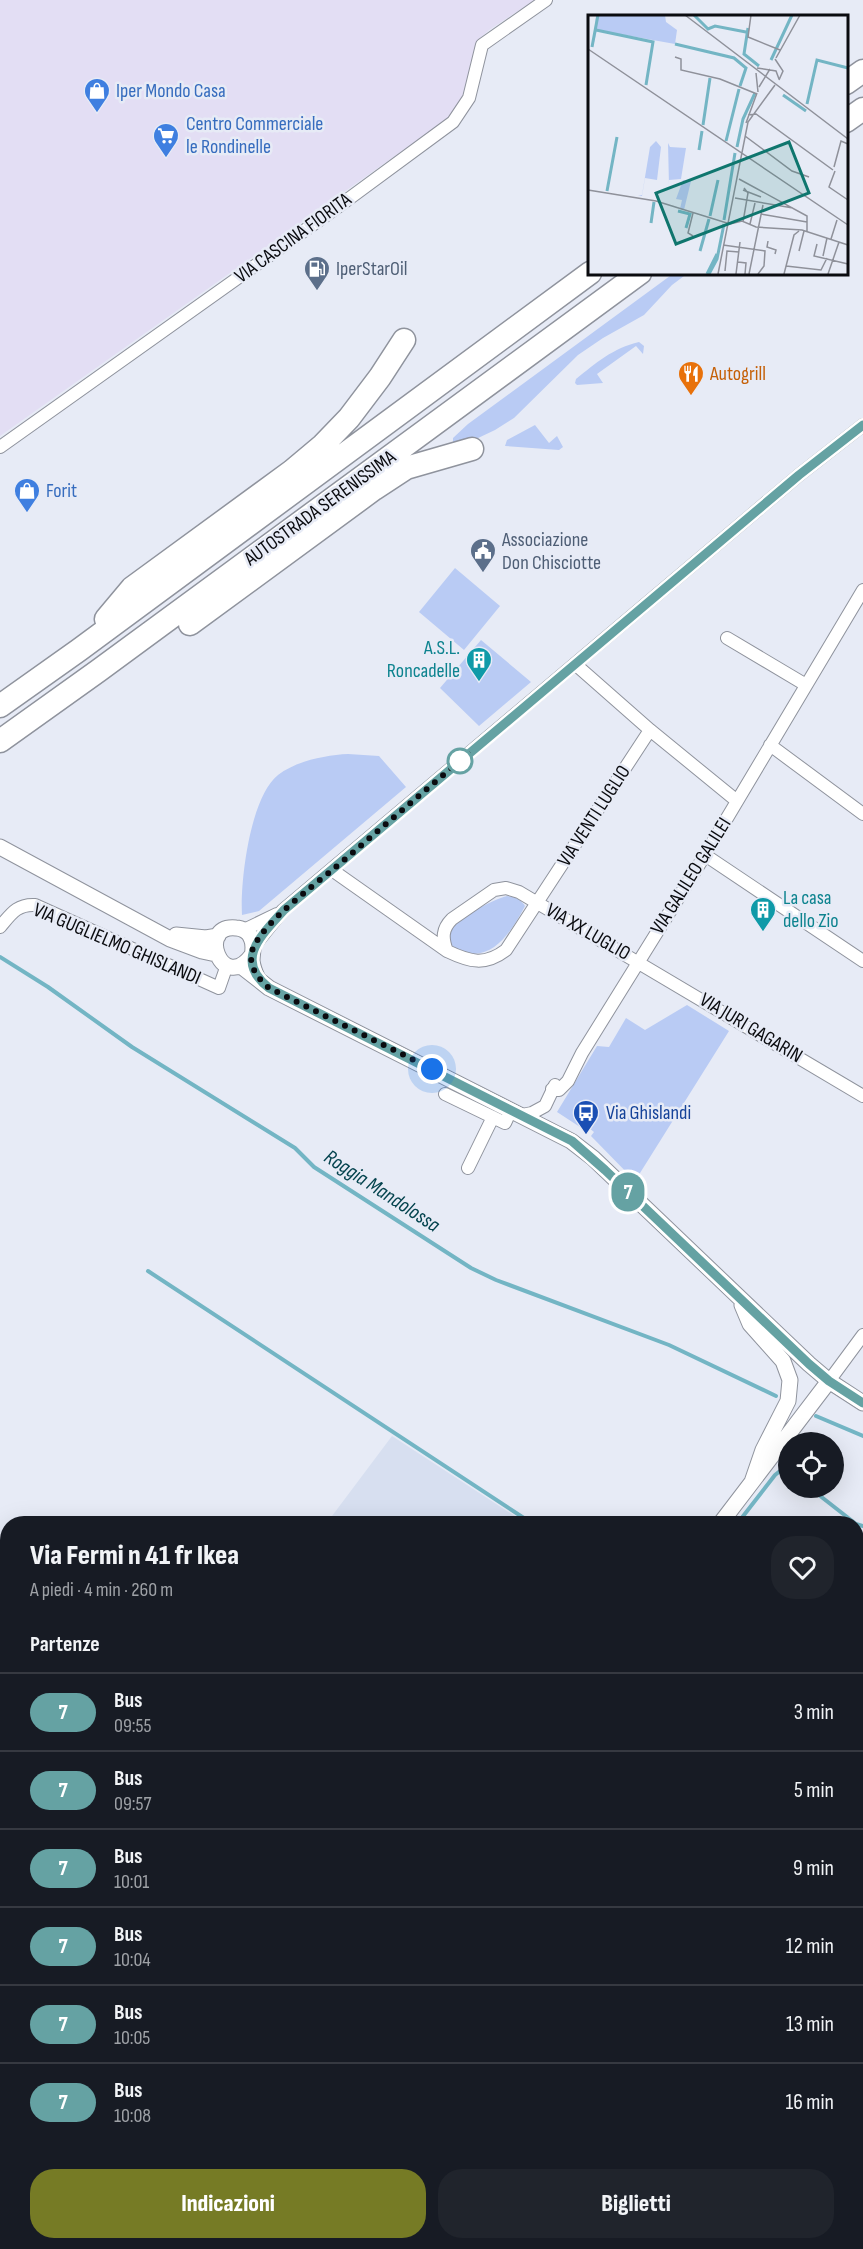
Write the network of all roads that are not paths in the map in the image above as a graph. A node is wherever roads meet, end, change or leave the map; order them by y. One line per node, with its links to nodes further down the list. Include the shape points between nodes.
1 (546, 0): 10 (street, VIA CASCINA FIORITA, via 482,45 469,98 460,115 446,128)
2 (863, 71): 3 (highway)
3 (848, 82)
4 (863, 109): 5 (highway)
5 (848, 120)
6 (589, 274): 14 (highway, AUTOSTRADA SERENISSIMA)
7 (639, 274): 16 (highway, AUTOSTRADA SERENISSIMA)
8 (404, 340): 14 (highway, via 349,418 323,445 132,588)
9 (863, 425): 15 (street)
10 (0, 447)
11 (472, 449): 16 (highway, via 406,468 173,636)
12 (863, 590): 17 (street, VIA GALILEO GALILEI)
13 (727, 638): 17 (street)
14 (79, 650): 18 (highway, AUTOSTRADA SERENISSIMA)
15 (575, 664): 19 (street); 26 (street)
16 (98, 671): 20 (highway, AUTOSTRADA SERENISSIMA)
17 (806, 685): 21 (street, VIA GALILEO GALILEI)
18 (0, 706)
19 (650, 730): 22 (street); 27 (street, VIA VENTI LUGLIO)
20 (0, 741)
21 (770, 745): 22 (street, VIA GALILEO GALILEI); 23 (street)
22 (737, 801): 25 (street, VIA GALILEO GALILEI)
23 (863, 814)
24 (0, 847): 31 (street, VIA GUGLIELMO GHISLANDI)
25 (705, 855): 38 (street, VIA GALILEO GALILEI); 39 (street)
26 (332, 870): 28 (street); 32 (street, VIA XX LUGLIO)
27 (537, 903): 29 (street, VIA XX LUGLIO, via 506,888 494,890); 36 (street, VIA XX LUGLIO, via 506,950 495,958 463,959); 38 (street, VIA XX LUGLIO)
28 (284, 910): 33 (street); 35 (street)
29 (446, 924): 32 (street, VIA XX LUGLIO); 36 (street, via 443,933)
30 (0, 927): 40 (street, VIA GUGLIELMO GHISLANDI, via 23,904 35,905 219,988)
31 (153, 928): 34 (street, VIA GUGLIELMO GHISLANDI, via 191,937); 37 (street, VIA GUGLIELMO GHISLANDI, via 188,946)
32 (414, 929): 36 (street, VIA XX LUGLIO)
33 (244, 930): 34 (street, VIA GUGLIELMO GHISLANDI, via 235,927); 35 (street, via 251,937)
34 (218, 936): 37 (street, VIA GUGLIELMO GHISLANDI)
35 (253, 950): 40 (street, VIA GUGLIELMO GHISLANDI, via 247,962); 41 (street, via 253,970)
36 (447, 951)
37 (216, 954): 40 (street, VIA GUGLIELMO GHISLANDI, via 220,961)
38 (638, 961): 43 (street, VIA JURI GAGARIN); 44 (street, VIA GALILEO GALILEI, via 564,1087 552,1089 545,1106)
39 (863, 961)
40 (234, 966): 41 (street, VIA GUGLIELMO GHISLANDI)
41 (258, 979): 44 (street, VIA GUGLIELMO GHISLANDI)
42 (445, 1094): 45 (street)
43 (863, 1095)
44 (517, 1113): 45 (street, via 505,1123); 47 (street, VIA GUGLIELMO GHISLANDI, via 572,1141 593,1158)
45 (493, 1117): 46 (street)
46 (468, 1168)
47 (738, 1298): 49 (street, VIA GUGLIELMO GHISLANDI); 51 (street, VIA GUGLIELMO GHISLANDI, via 750,1324 783,1361 790,1380 788,1401)
48 (863, 1335): 49 (street)
49 (829, 1381): 50 (street, VIA GUGLIELMO GHISLANDI); 51 (street)
50 (863, 1403)
51 (752, 1482): 52 (street)
52 (726, 1516)

